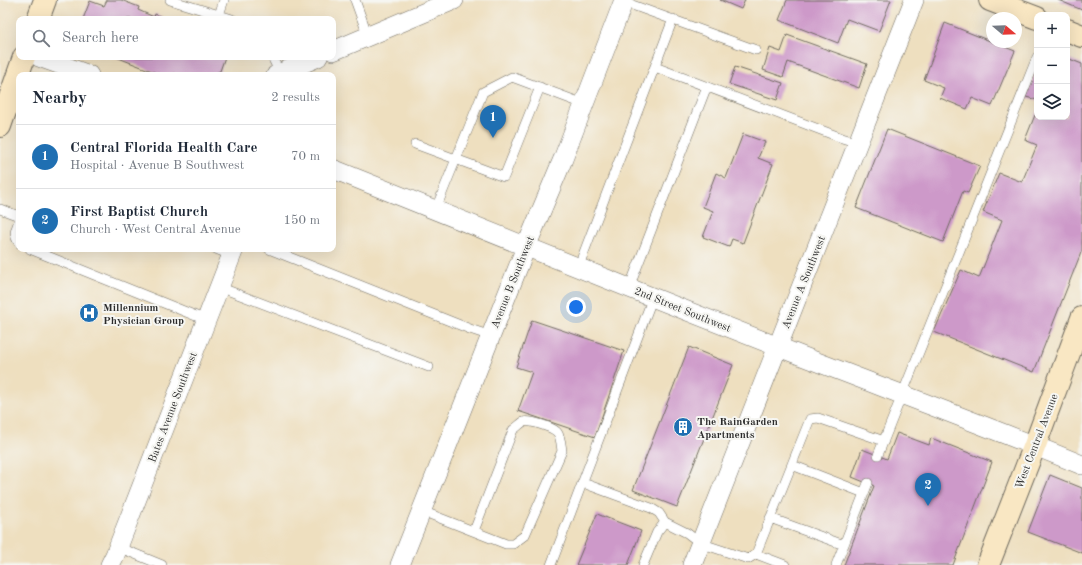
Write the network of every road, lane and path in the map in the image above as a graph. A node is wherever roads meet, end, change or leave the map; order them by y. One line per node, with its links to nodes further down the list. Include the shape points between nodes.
1 (45, 0): 10 (main road)
2 (170, 0): 9 (lane)
3 (224, 0): 9 (lane)
4 (355, 0): 15 (lane)
5 (454, 0): 15 (street)
6 (914, 0): 32 (street, Avenue A Southwest)
7 (990, 0): 12 (main road)
8 (624, 1): 13 (lane); 30 (street, Avenue B Southwest)
9 (219, 15): 11 (lane)
10 (39, 16)
11 (222, 16)
12 (1034, 17)
13 (673, 19): 18 (lane); 23 (lane)
14 (1070, 31): 16 (main road)
15 (368, 36): 17 (street)
16 (1082, 36)
17 (336, 50)
18 (756, 50)
19 (23, 60): 25 (main road)
20 (47, 60): 26 (street)
21 (307, 60): 24 (street)
22 (1034, 65): 54 (lane)
23 (655, 67): 28 (lane); 45 (lane)
24 (276, 68)
25 (19, 72)
26 (81, 72)
27 (16, 80): 31 (main road)
28 (707, 86): 32 (lane); 47 (lane)
29 (540, 87): 30 (lane); 34 (lane, via 512,77 483,92); 34 (lane, via 504,177)
30 (584, 104): 41 (street, Avenue B Southwest)
31 (0, 126)
32 (858, 143): 52 (street, Avenue A Southwest)
33 (415, 144): 34 (lane)
34 (456, 159): 37 (lane)
35 (336, 170): 37 (street, 2nd Street Southwest)
36 (0, 209): 38 (lane)
37 (435, 210): 41 (street, 2nd Street Southwest)
38 (16, 215)
39 (16, 228): 40 (lane)
40 (16, 240)
41 (526, 247): 45 (street, 2nd Street Southwest); 51 (street, Avenue B Southwest)
42 (37, 252): 50 (lane)
43 (227, 252): 46 (street, Bates Avenue Southwest)
44 (278, 252): 51 (lane)
45 (578, 268): 47 (street, 2nd Street Southwest)
46 (219, 287): 50 (street, Bates Avenue Southwest); 53 (lane)
47 (630, 288): 48 (street, 2nd Street Southwest)
48 (653, 298): 52 (street, 2nd Street Southwest); 60 (lane)
49 (1082, 318): 56 (main road, West Central Avenue)
50 (206, 320): 69 (street, Bates Avenue Southwest)
51 (491, 336): 63 (street, Avenue B Southwest)
52 (777, 347): 54 (street, 2nd Street Southwest); 67 (street, Avenue A Southwest)
53 (429, 368)
54 (903, 394): 55 (lane); 56 (street, 2nd Street Southwest)
55 (884, 441): 57 (lane); 58 (lane, via 818,418 810,419)
56 (1035, 445): 59 (street, 2nd Street Southwest); 79 (main road, West Central Avenue)
57 (878, 455)
58 (792, 465): 62 (lane); 64 (lane)
59 (1082, 465)
60 (583, 483): 65 (lane, via 650,508 659,513); 74 (lane)
61 (868, 483): 62 (lane)
62 (864, 492): 68 (lane)
63 (422, 511): 66 (lane); 71 (street, Avenue B Southwest)
64 (770, 518): 68 (lane); 70 (lane)
65 (665, 522): 67 (lane); 75 (lane, via 657,532)
66 (474, 531): 66 (lane, via 506,544 513,544 525,535 562,451 557,432 530,421 523,422 513,430)
67 (700, 543): 70 (lane, via 748,559); 76 (street, Avenue A Southwest)
68 (844, 544): 78 (lane)
69 (118, 547): 72 (street, Bates Avenue Southwest); 73 (lane)
70 (756, 554): 77 (lane)
71 (403, 564)
72 (110, 565)
73 (162, 565)
74 (551, 565)
75 (642, 565)
76 (692, 565)
77 (785, 565)
78 (836, 565)
79 (988, 565)

